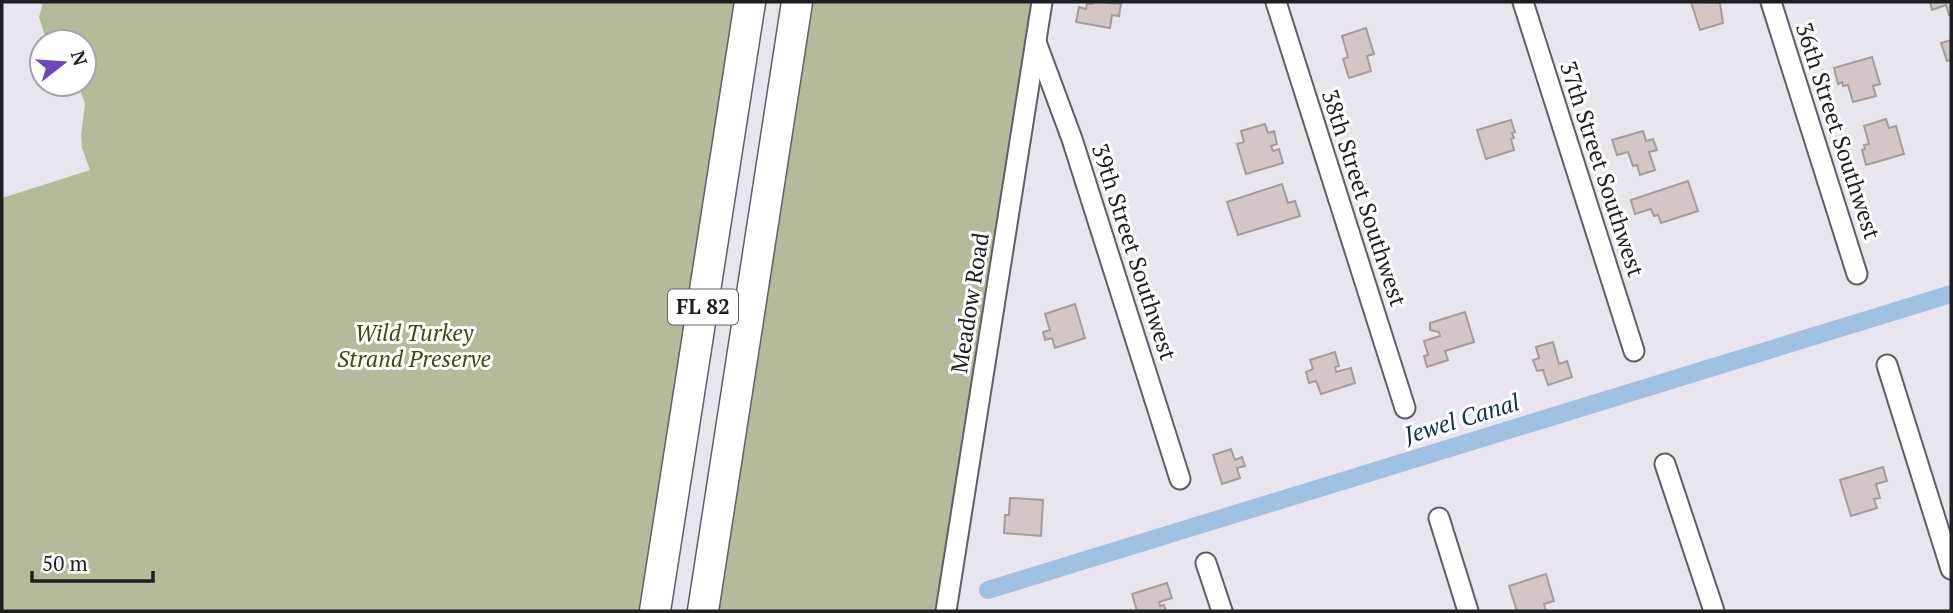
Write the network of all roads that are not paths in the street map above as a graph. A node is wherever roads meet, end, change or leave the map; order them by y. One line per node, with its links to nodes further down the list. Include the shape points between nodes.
1 (750, 2): 19 (highway, FL 82)
2 (781, 2): 9 (highway, via 765,104)
3 (797, 2): 9 (highway, FL 82)
4 (1042, 2): 8 (street, Meadow Road)
5 (1276, 2): 13 (street, 38th Street Southwest)
6 (1523, 2): 11 (street, 37th Street Southwest)
7 (1771, 2): 10 (street, 36th Street Southwest)
8 (1036, 41): 15 (street, 39th Street Southwest, via 1072,139); 21 (street, Meadow Road)
9 (776, 145): 20 (highway, FL 82)
10 (1857, 274)
11 (1634, 351)
12 (1887, 365): 18 (street)
13 (1405, 408)
14 (1665, 464): 24 (street)
15 (1180, 479)
16 (1439, 518): 23 (street)
17 (1206, 563): 22 (street)
18 (1951, 569)
19 (655, 611)
20 (704, 611)
21 (946, 611)
22 (1222, 611)
23 (1468, 611)
24 (1714, 611)

